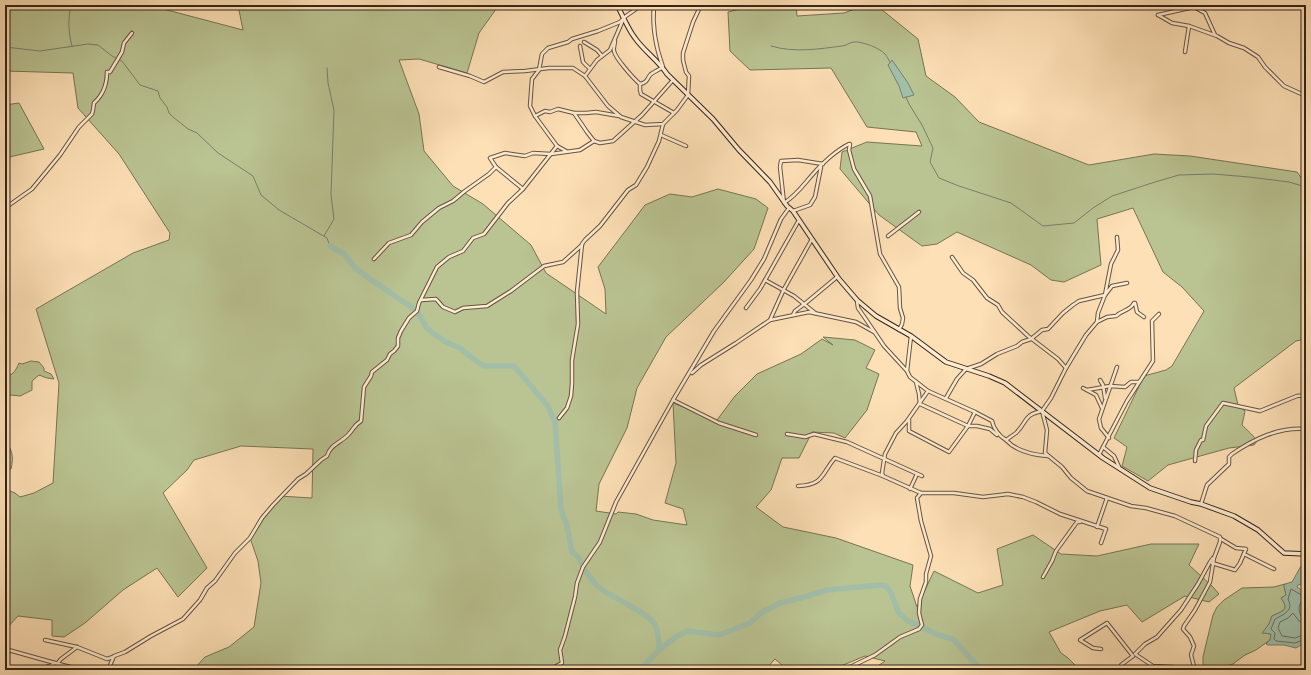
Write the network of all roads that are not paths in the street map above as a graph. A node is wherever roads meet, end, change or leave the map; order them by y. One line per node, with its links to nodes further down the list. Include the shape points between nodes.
1 (617, 5): 5 (street)
2 (642, 5): 5 (street)
3 (654, 5): 15 (street, via 654,33)
4 (701, 5): 21 (street, via 683,53 689,76)
5 (624, 18): 9 (street); 15 (street, via 634,37); 17 (street, via 598,31 548,48 542,54)
6 (1189, 26): 8 (street); 8 (street, via 1172,23 1158,16 1194,7 1205,13); 12 (street)
7 (132, 33): 40 (street, via 124,43 122,52 110,72 107,72 107,80 94,103 92,114 79,126 60,155 32,189)
8 (1214, 35): 22 (street, via 1258,57 1284,86)
9 (615, 41): 13 (street, via 610,50); 20 (street, via 614,51 617,57)
10 (584, 42): 13 (street)
11 (580, 46): 16 (street, via 582,62)
12 (1185, 52)
13 (602, 56): 16 (street)
14 (439, 67): 17 (street, via 484,82 503,72)
15 (663, 67): 19 (street); 20 (street, via 651,74 644,84)
16 (590, 69): 18 (street)
17 (539, 70): 18 (street, via 573,68); 26 (street, via 532,79 530,99)
18 (585, 76): 27 (street, via 608,106)
19 (672, 80): 21 (street); 23 (street)
20 (640, 84): 23 (street, via 642,94)
21 (688, 95): 25 (street); 39 (street, via 770,182)
22 (1306, 96)
23 (654, 102): 25 (street); 28 (street)
24 (574, 113): 26 (street, via 558,108); 27 (street, via 596,112); 31 (street)
25 (674, 113): 29 (street)
26 (535, 116): 32 (street)
27 (621, 117): 28 (street)
28 (635, 121): 29 (street, via 645,126); 31 (street, via 613,141)
29 (663, 124): 30 (street)
30 (661, 135): 33 (street); 48 (street, via 647,168 636,185 628,190 600,226)
31 (594, 141): 34 (street, via 580,150)
32 (557, 146): 34 (street); 35 (street)
33 (686, 146)
34 (566, 152): 35 (street)
35 (551, 154): 37 (street, via 533,153 525,156 505,153 490,158); 38 (street)
36 (822, 165): 39 (street, via 796,194); 39 (street, via 818,162 798,160 781,161); 42 (street, via 810,205); 66 (street, via 850,144 854,168 870,196 880,254 898,288 903,318)
37 (496, 167): 38 (street); 50 (street, via 453,201 439,208 411,235 389,243)
38 (523, 189): 56 (street, via 484,234 473,238 463,251 449,257 437,267)
39 (784, 202): 41 (street)
40 (5, 208)
41 (789, 208): 42 (street); 77 (street, via 780,219 764,259 752,280 714,331)
42 (793, 211): 44 (street)
43 (919, 212): 45 (street)
44 (799, 220): 47 (street); 52 (street)
45 (888, 236)
46 (1117, 237): 55 (street, via 1118,250 1111,264)
47 (812, 239): 51 (street); 54 (street)
48 (582, 244): 56 (street, via 563,262 544,266 487,306 462,308 454,312 436,299); 91 (street, via 571,396 567,408)
49 (952, 257): 69 (street, via 963,273 974,280 987,298 998,305)
50 (374, 259)
51 (837, 277): 57 (street); 58 (street)
52 (765, 280): 54 (street); 59 (street)
53 (1126, 283): 55 (street, via 1112,286)
54 (784, 289): 58 (street); 64 (street)
55 (1105, 295): 65 (street); 69 (street, via 1073,305 1048,329 1042,330)
56 (421, 300): 131 (street, via 417,311 409,318 401,332 398,346 387,360 372,372 364,387 361,421 334,445 327,456 298,478 273,505 250,538 235,552 183,619)
57 (857, 300): 66 (street); 67 (street, via 858,308)
58 (805, 304): 60 (street); 62 (street, via 795,311)
59 (746, 308)
60 (816, 314): 62 (street, via 809,312); 67 (street, via 856,322)
61 (1159, 314): 76 (street, via 1152,321 1153,361)
62 (793, 316): 64 (street)
63 (1144, 316): 65 (street, via 1137,312 1134,303 1116,316)
64 (770, 320): 77 (street, via 693,370)
65 (1097, 322): 71 (street)
66 (899, 330): 68 (street)
67 (874, 332): 73 (street)
68 (911, 336): 72 (street, via 946,362); 73 (street)
69 (1031, 339): 71 (street, via 1058,358); 72 (street)
70 (1117, 366): 78 (street)
71 (1066, 368): 89 (street)
72 (968, 369): 84 (street, via 957,380); 89 (street, via 1004,383)
73 (907, 371): 75 (street)
74 (1100, 380): 80 (street)
75 (916, 381): 82 (street); 87 (street)
76 (1140, 382): 78 (street); 100 (street, via 1121,412)
77 (682, 385): 86 (street)
78 (1110, 386): 80 (street); 85 (street)
79 (1083, 388): 81 (street)
80 (1104, 388): 81 (street); 85 (street)
81 (1087, 390): 88 (street, via 1096,395)
82 (928, 391): 84 (street); 87 (street)
83 (1306, 395): 106 (street, via 1297,396 1260,411 1223,403 1206,426 1203,440 1196,450)
84 (946, 398): 90 (street)
85 (1106, 398): 88 (street)
86 (673, 400): 98 (street, via 719,423); 136 (street, via 616,502 600,542 583,567 560,650 562,663)
87 (920, 404): 92 (street); 93 (street)
88 (1102, 408): 100 (street, via 1099,418 1101,428)
89 (1042, 411): 101 (street, via 1032,413 1016,433); 103 (street); 104 (street, via 1047,430 1045,451)
90 (975, 412): 93 (street); 99 (street, via 992,421)
91 (559, 418)
92 (909, 418): 93 (street, via 908,432 948,452); 105 (street, via 896,433)
93 (968, 426): 99 (street, via 990,429)
94 (1306, 426): 95 (street)
95 (1299, 428): 96 (street); 115 (street, via 1272,432 1232,454 1229,457 1229,464 1207,485)
96 (1306, 429)
97 (787, 434): 105 (street, via 805,437 814,434 847,442)
98 (756, 435)
99 (1000, 436): 101 (street)
100 (1109, 438): 102 (street)
101 (1006, 440): 104 (street, via 1016,449)
102 (1104, 447): 103 (street); 107 (street, via 1114,456)
103 (1099, 455): 107 (street)
104 (1049, 456): 114 (street, via 1087,491)
105 (884, 460): 108 (street); 109 (street)
106 (1195, 461)
107 (1120, 469): 115 (street, via 1150,488)
108 (917, 474): 110 (street); 112 (street)
109 (883, 476): 111 (street, via 835,458 822,479 806,486); 112 (street)
110 (922, 476)
111 (798, 486)
112 (910, 489): 113 (street)
113 (921, 493): 116 (street, via 954,493 983,497 1012,494); 137 (street, via 917,498 918,509 931,556 920,599 919,613 922,626 875,655)
114 (1107, 498): 117 (street); 118 (street, via 1175,516)
115 (1201, 504): 121 (street, via 1234,516 1258,530 1284,553)
116 (1080, 522): 117 (street); 125 (street, via 1069,531)
117 (1097, 527): 119 (street, via 1106,529)
118 (1221, 539): 120 (street, via 1236,548 1246,549); 122 (street)
119 (1101, 543)
120 (1244, 554): 123 (street, via 1235,570); 124 (street)
121 (1306, 554)
122 (1214, 558): 123 (street); 130 (street, via 1181,610 1157,637)
123 (1212, 563): 140 (street, via 1212,574 1208,584 1183,629 1194,646 1191,655)
124 (1274, 569)
125 (1043, 577)
126 (45, 640): 127 (street)
127 (77, 647): 131 (street, via 107,659); 132 (street)
128 (5, 649): 132 (street)
129 (1101, 649): 130 (street, via 1092,648 1080,640 1107,623)
130 (1134, 655): 138 (street, via 1121,665); 139 (street, via 1153,666)
131 (114, 656): 135 (street)
132 (56, 663): 133 (street); 134 (street)
133 (41, 670)
134 (82, 670)
135 (108, 670)
136 (549, 670)
137 (844, 670)
138 (1126, 670)
139 (1184, 670)
140 (1195, 670)

